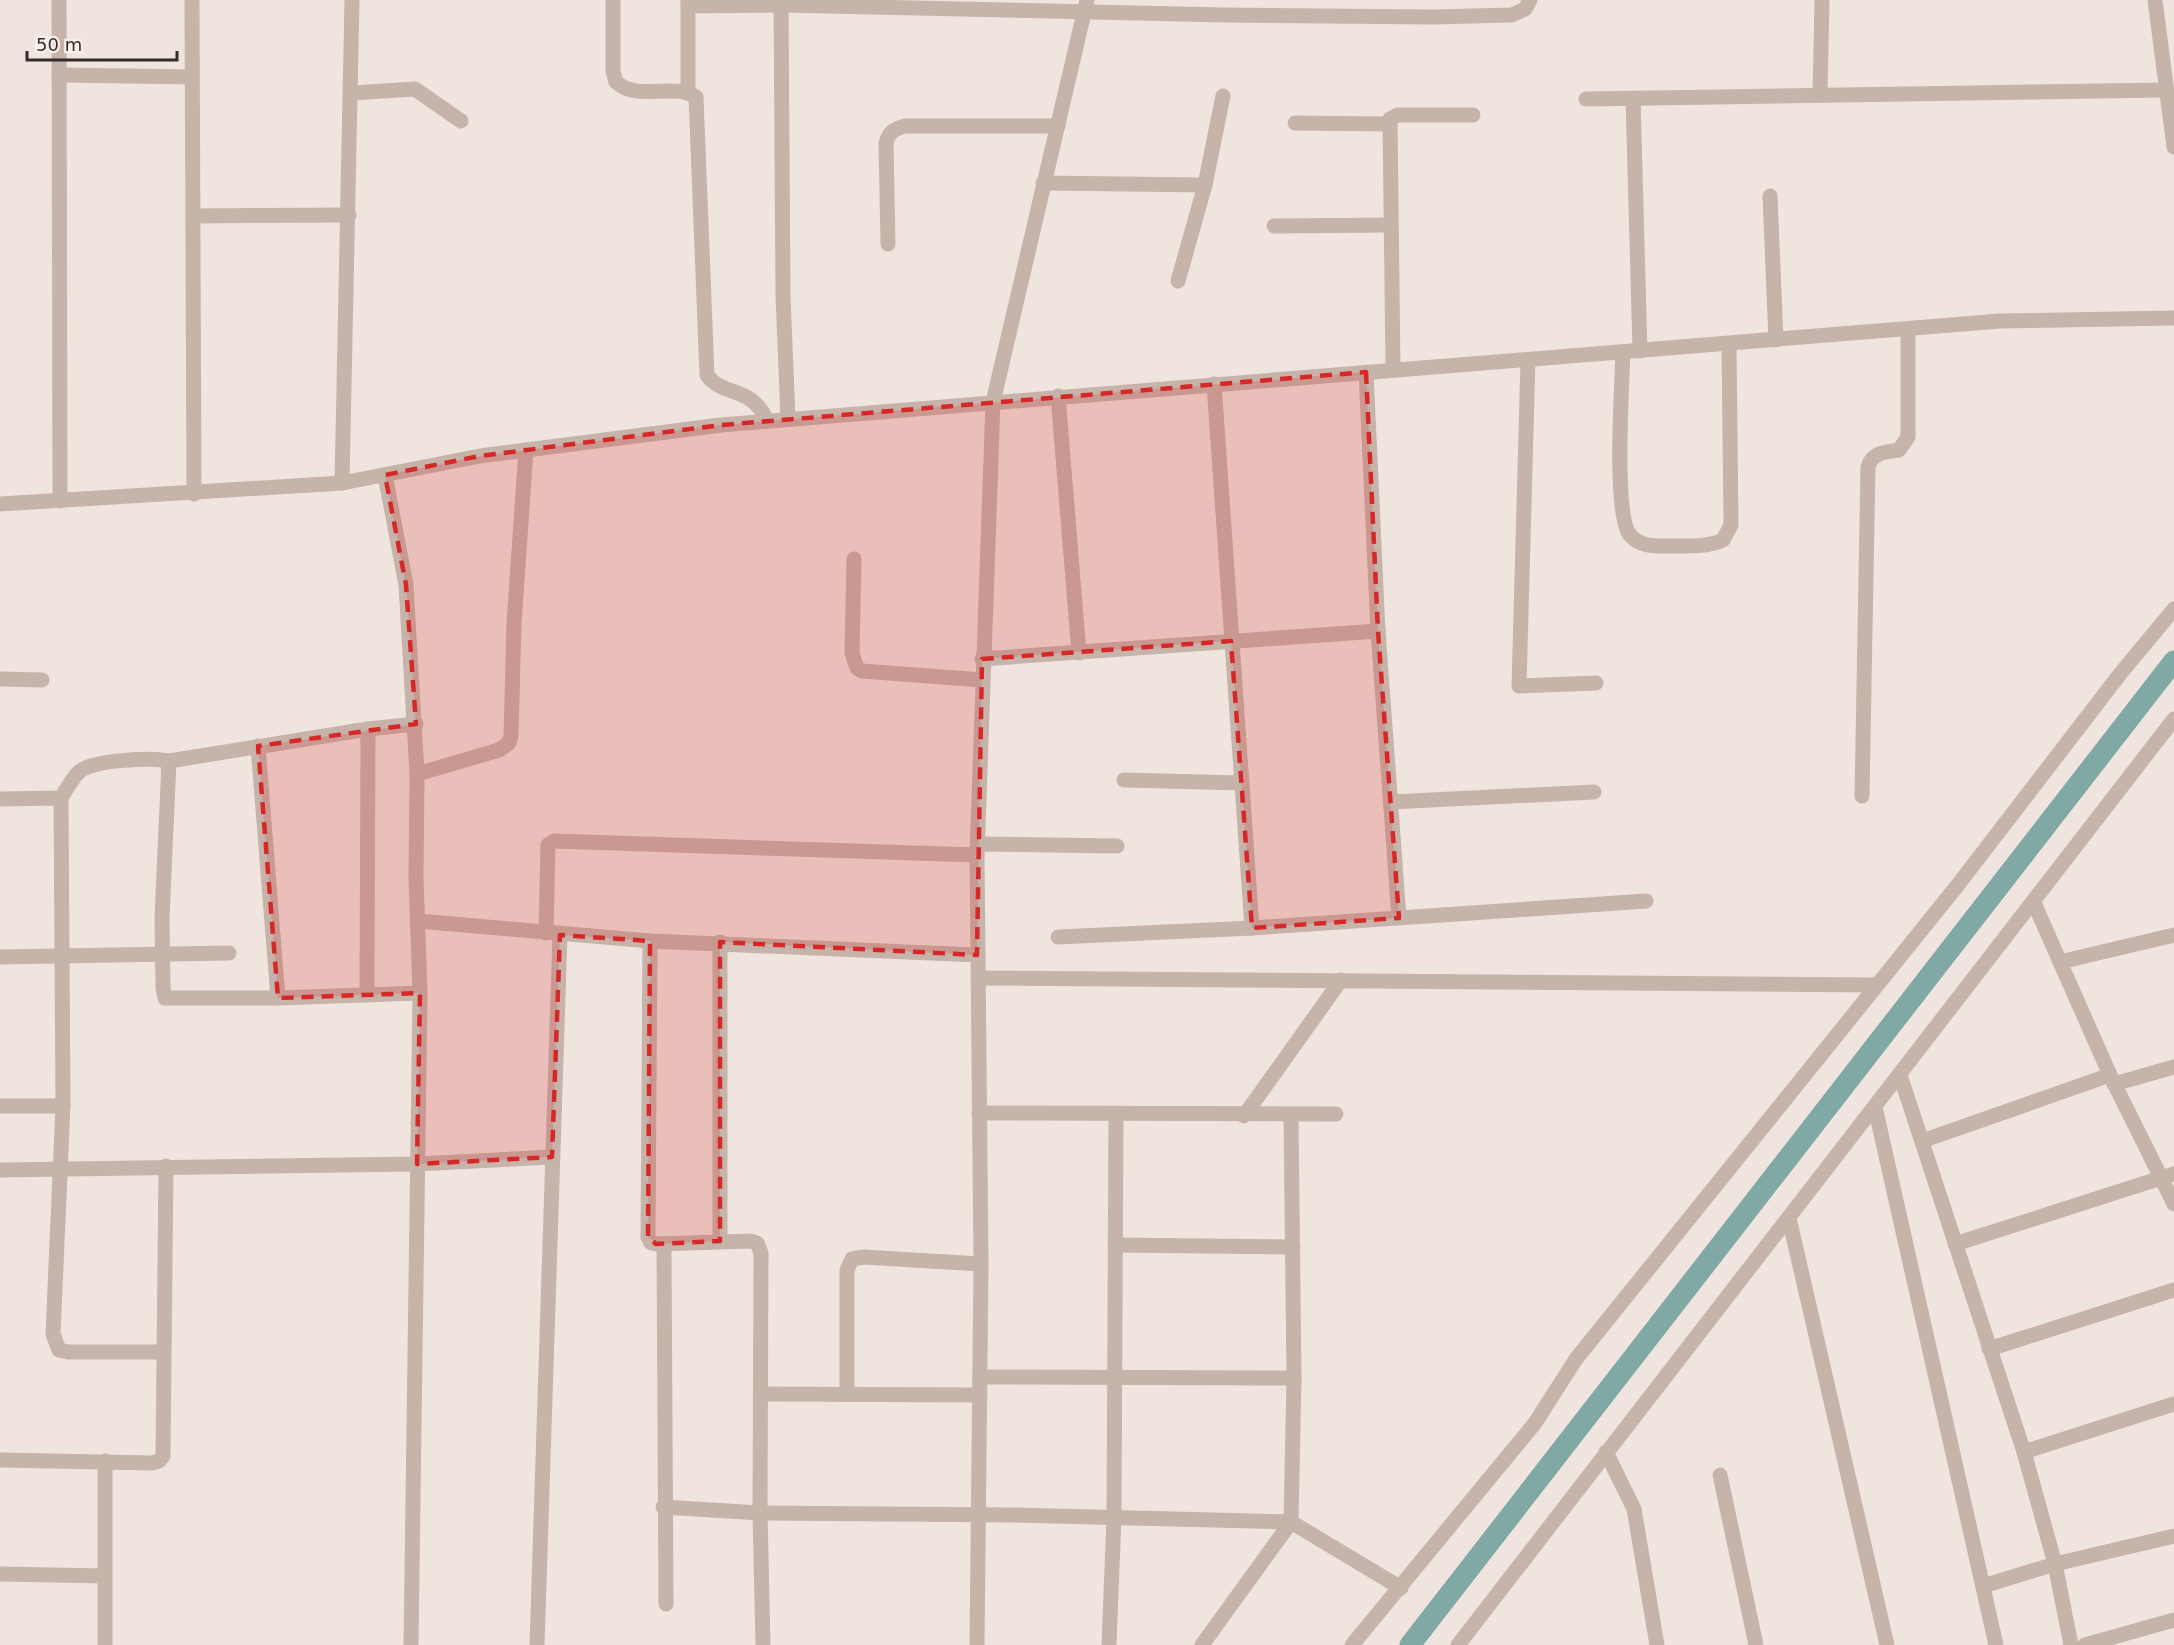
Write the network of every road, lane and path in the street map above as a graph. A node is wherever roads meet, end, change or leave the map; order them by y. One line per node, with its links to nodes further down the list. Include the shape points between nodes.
1 (59, 0): 11 (street)
2 (192, 0): 12 (street)
3 (352, 0): 15 (street)
4 (612, 0): 14 (street, via 616,82 632,91)
5 (1530, 0): 10 (street, via 1519,13 1505,15 1224,15)
6 (1822, 0): 16 (street)
7 (2155, 0): 13 (street)
8 (688, 3): 9 (street); 14 (street)
9 (780, 3): 10 (street); 47 (street)
10 (1086, 5): 24 (street)
11 (59, 75): 12 (street); 53 (street)
12 (192, 77): 30 (street)
13 (2166, 90): 16 (street); 25 (street)
14 (688, 92): 48 (street, via 699,105 707,375 711,382 758,404)
15 (351, 93): 21 (street, via 415,89); 29 (street)
16 (1820, 95): 18 (street)
17 (1223, 96): 27 (street)
18 (1633, 98): 19 (street); 39 (street)
19 (1586, 99)
20 (1473, 115): 23 (street, via 1398,115)
21 (461, 121)
22 (1295, 123): 23 (street)
23 (1389, 124): 31 (street)
24 (1058, 126): 26 (street); 33 (street, via 895,129 886,142)
25 (2174, 147)
26 (1044, 183): 27 (street); 46 (street)
27 (1205, 185): 34 (street)
28 (1770, 196): 37 (street)
29 (349, 215): 30 (street); 51 (street)
30 (193, 216): 52 (street)
31 (1390, 225): 32 (street); 42 (street)
32 (1274, 226)
33 (888, 244)
34 (1178, 281)
35 (2174, 318): 36 (street, via 2000,321)
36 (1908, 329): 37 (street); 74 (street, via 1908,437 1899,450 1870,459 1868,467)
37 (1776, 340): 38 (street)
38 (1729, 344): 39 (street); 40 (street, via 1731,525 1723,540 1700,546 1649,546 1639,542 1624,525)
39 (1640, 351): 40 (street)
40 (1623, 352): 41 (street)
41 (1528, 360): 42 (street); 64 (street, via 1519,686)
42 (1393, 370): 43 (street)
43 (1366, 372): 44 (street); 57 (street)
44 (1214, 384): 45 (street); 58 (street)
45 (1058, 396): 46 (street); 59 (street)
46 (993, 402): 47 (street); 60 (street)
47 (788, 419): 48 (street)
48 (767, 421): 49 (street)
49 (526, 450): 50 (street, via 415,467); 70 (street, via 514,622 512,736 499,750)
50 (385, 476): 51 (street); 66 (street, via 406,585)
51 (342, 483): 52 (street)
52 (194, 494): 53 (street)
53 (60, 501): 54 (street)
54 (0, 504)
55 (854, 559): 63 (street, via 852,653 857,668)
56 (2174, 609): 98 (street)
57 (1378, 631): 58 (street); 77 (street)
58 (1231, 641): 59 (street); 72 (street)
59 (1079, 653): 60 (street)
60 (982, 659): 63 (street)
61 (0, 679): 62 (street)
62 (42, 680)
63 (982, 680): 79 (street)
64 (1596, 683)
65 (2174, 719): 81 (street)
66 (416, 724): 67 (street); 70 (street)
67 (368, 729): 68 (street); 100 (street)
68 (258, 746): 69 (street); 101 (street)
69 (169, 761): 76 (street, via 155,758 94,765 80,771); 91 (street)
70 (417, 774): 83 (street)
71 (1124, 780): 72 (street)
72 (1241, 783): 84 (street)
73 (1594, 792): 77 (street)
74 (1862, 796)
75 (0, 798): 76 (street)
76 (60, 798): 94 (street)
77 (1391, 802): 82 (street)
78 (1117, 846): 79 (street)
79 (977, 849): 85 (street, via 554,841 548,845); 92 (street)
80 (1646, 901): 82 (street)
81 (2034, 903): 95 (street); 103 (street)
82 (1399, 918): 84 (street)
83 (418, 921): 85 (street); 99 (street)
84 (1252, 928): 87 (street)
85 (553, 934): 88 (street); 114 (street)
86 (2174, 935): 95 (street)
87 (1058, 937)
88 (650, 941): 89 (street); 123 (street, via 648,1237 651,1243)
89 (720, 942): 92 (street); 122 (street)
90 (229, 953): 91 (street)
91 (164, 956): 94 (street); 101 (street, via 165,998)
92 (977, 956): 96 (street)
93 (0, 957): 94 (street)
94 (63, 957): 106 (street)
95 (2060, 962): 104 (street)
96 (978, 978): 97 (street); 108 (street)
97 (1341, 980): 98 (street); 111 (street)
98 (1875, 985): 153 (street, via 1576,1359 1535,1424)
99 (420, 993): 100 (street); 115 (street)
100 (368, 995): 101 (street)
101 (278, 998)
102 (2174, 1067): 104 (street)
103 (1900, 1075): 107 (street); 113 (street)
104 (2112, 1080): 113 (street); 119 (street)
105 (0, 1106): 106 (street)
106 (63, 1106): 117 (street)
107 (1875, 1107): 121 (street); 152 (street)
108 (979, 1113): 109 (street); 127 (street)
109 (1116, 1114): 111 (street); 125 (street)
110 (1336, 1114): 112 (street)
111 (1244, 1116): 112 (street)
112 (1291, 1116): 126 (street)
113 (1922, 1141): 124 (street)
114 (552, 1157): 115 (street); 158 (street)
115 (417, 1164): 116 (street); 157 (street)
116 (166, 1166): 117 (street); 130 (street)
117 (58, 1168): 118 (street); 130 (street, via 55,1344 59,1350 68,1352)
118 (0, 1170)
119 (2167, 1176): 120 (street); 124 (street)
120 (2174, 1204)
121 (1789, 1218): 138 (street); 167 (street)
122 (720, 1241): 123 (street); 134 (street, via 751,1241 760,1248)
123 (664, 1244): 143 (street)
124 (1955, 1244): 129 (street)
125 (1115, 1245): 126 (street); 132 (street)
126 (1293, 1247): 133 (street)
127 (981, 1264): 131 (street); 135 (street, via 852,1259 847,1270)
128 (2174, 1290): 129 (street)
129 (1989, 1349): 139 (street)
130 (162, 1352): 141 (street, via 163,1456 152,1463)
131 (981, 1377): 132 (street); 136 (street)
132 (1114, 1378): 133 (street); 146 (street)
133 (1294, 1378): 147 (street)
134 (761, 1394): 135 (street); 144 (street)
135 (847, 1394): 136 (street)
136 (980, 1395): 145 (street)
137 (2174, 1404): 139 (street)
138 (1606, 1452): 164 (street); 165 (street, via 1634,1509)
139 (2024, 1452): 149 (street)
140 (0, 1460): 141 (street)
141 (105, 1461): 151 (street)
142 (1720, 1475): 166 (street)
143 (663, 1507): 144 (street); 154 (street)
144 (760, 1513): 145 (street); 159 (street)
145 (978, 1515): 146 (street); 160 (street)
146 (1114, 1517): 147 (street); 161 (street)
147 (1292, 1522): 153 (street); 162 (street)
148 (2174, 1536): 149 (street)
149 (2055, 1564): 152 (street); 169 (street)
150 (0, 1574): 151 (street)
151 (105, 1576): 156 (street)
152 (1983, 1586): 168 (street)
153 (1401, 1588): 163 (street)
154 (666, 1604)
155 (2174, 1620): 170 (street)
156 (105, 1645)
157 (411, 1645)
158 (537, 1645)
159 (764, 1645)
160 (977, 1645)
161 (1108, 1645)
162 (1202, 1645)
163 (1352, 1645)
164 (1458, 1645)
165 (1658, 1645)
166 (1756, 1645)
167 (1887, 1645)
168 (1996, 1645)
169 (2071, 1645)
170 (2085, 1645)

